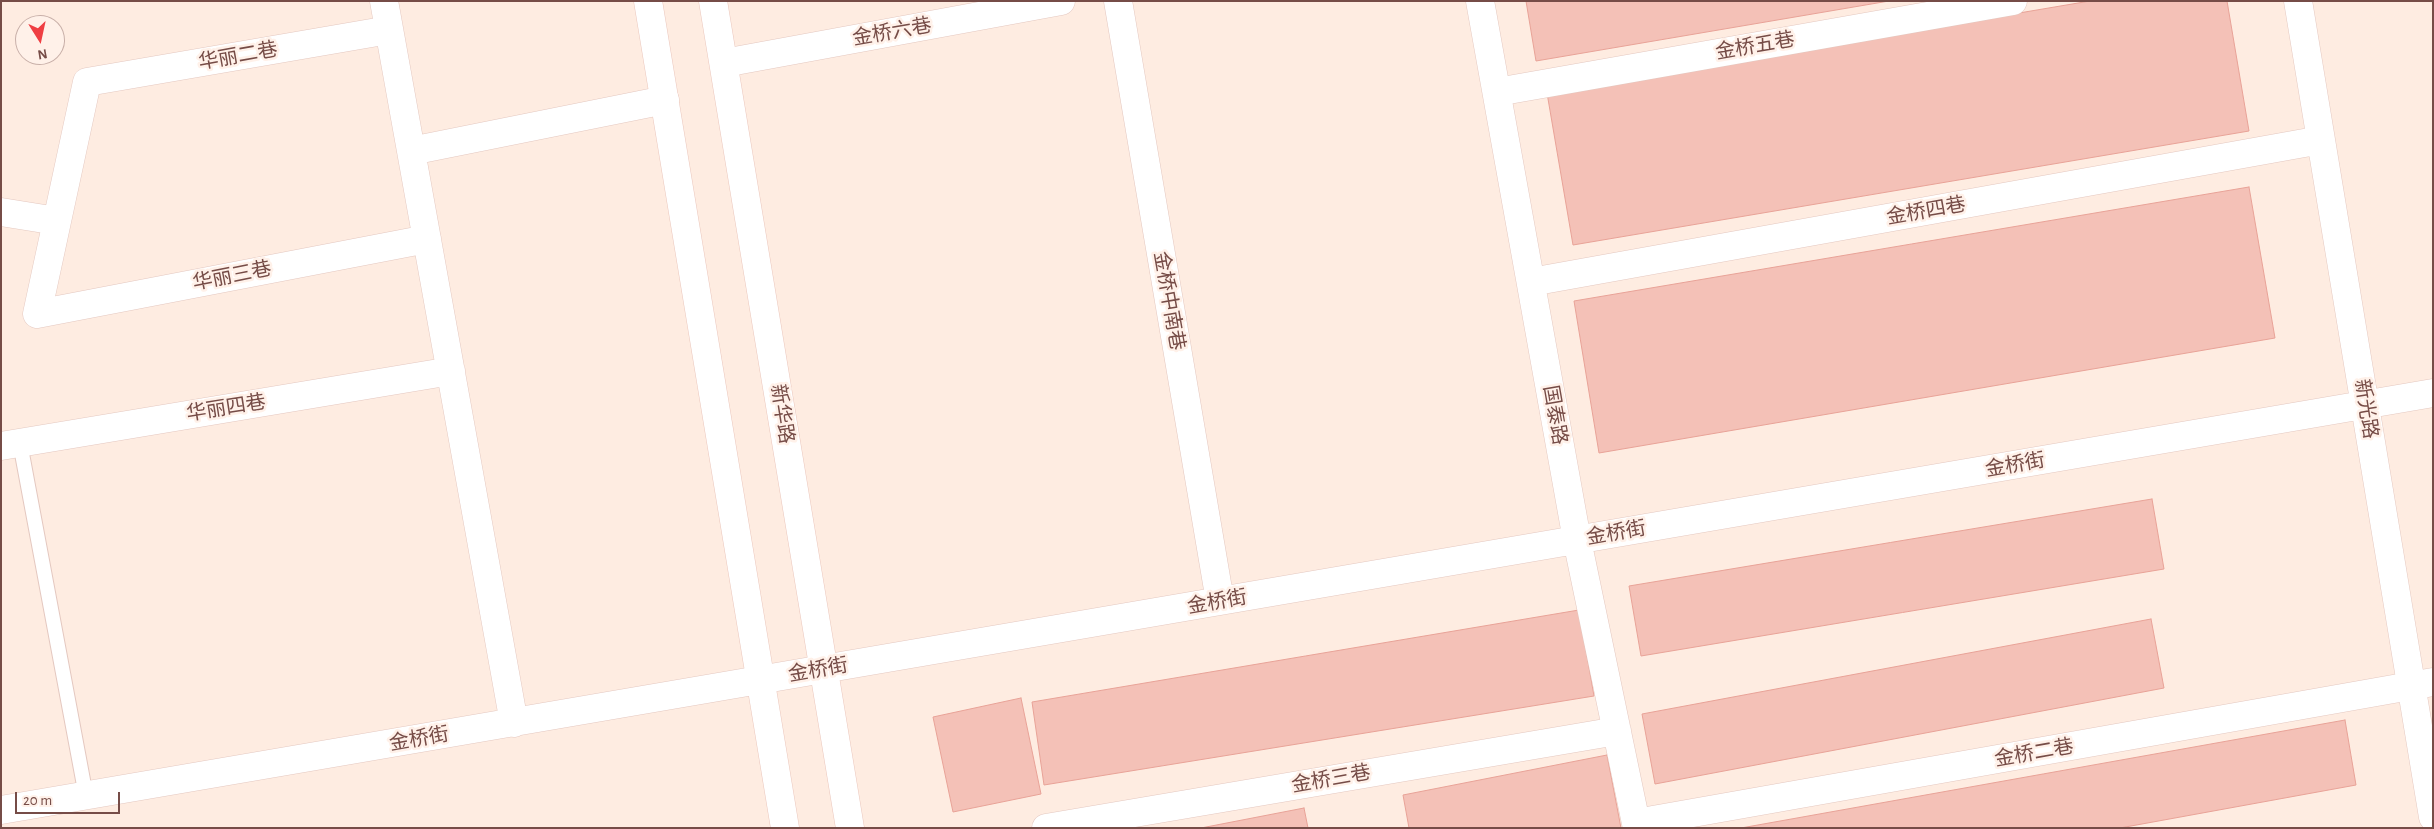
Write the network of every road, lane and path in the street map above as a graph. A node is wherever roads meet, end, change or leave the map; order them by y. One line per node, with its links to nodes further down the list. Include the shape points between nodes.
1 (384, 1): 9 (street)
2 (648, 1): 12 (street)
3 (713, 1): 10 (street, 新华路)
4 (1061, 1): 10 (street, 金桥六巷)
5 (1118, 1): 24 (street, 金桥中南巷)
6 (1480, 1): 11 (street, 国泰路)
7 (2013, 1): 11 (street, 金桥五巷)
8 (2298, 1): 13 (street, 新光路)
9 (389, 30): 14 (street); 16 (street, 华丽二巷, via 87,82)
10 (724, 63): 25 (street, 新华路)
11 (1497, 92): 18 (street, 国泰路)
12 (664, 100): 14 (street); 26 (street)
13 (2321, 140): 18 (street, 金桥四巷); 21 (street, 新光路)
14 (411, 151): 17 (street)
15 (1, 212): 16 (street)
16 (57, 221): 17 (street, 华丽三巷, via 37,314)
17 (427, 239): 19 (street)
18 (1531, 282): 23 (street, 国泰路)
19 (451, 371): 22 (street, 华丽四巷); 28 (street)
20 (2433, 393): 21 (street, 金桥街)
21 (2366, 404): 23 (street, 金桥街); 27 (street, 新光路)
22 (11, 444): 30 (lane)
23 (1577, 540): 24 (street, 金桥街); 29 (street, 国泰路)
24 (1220, 601): 25 (street, 金桥街)
25 (824, 669): 26 (street, 金桥街); 35 (street, 新华路)
26 (762, 680): 28 (street, 金桥街); 34 (street)
27 (2421, 684): 32 (street, 新光路); 33 (street, 金桥二巷)
28 (514, 723): 30 (street, 金桥街)
29 (1617, 730): 33 (street, 国泰路); 36 (street, 金桥三巷)
30 (86, 796): 31 (street, 金桥街)
31 (1, 810)
32 (2433, 817)
33 (1636, 826)
34 (784, 828)
35 (850, 828)
36 (1046, 828)

